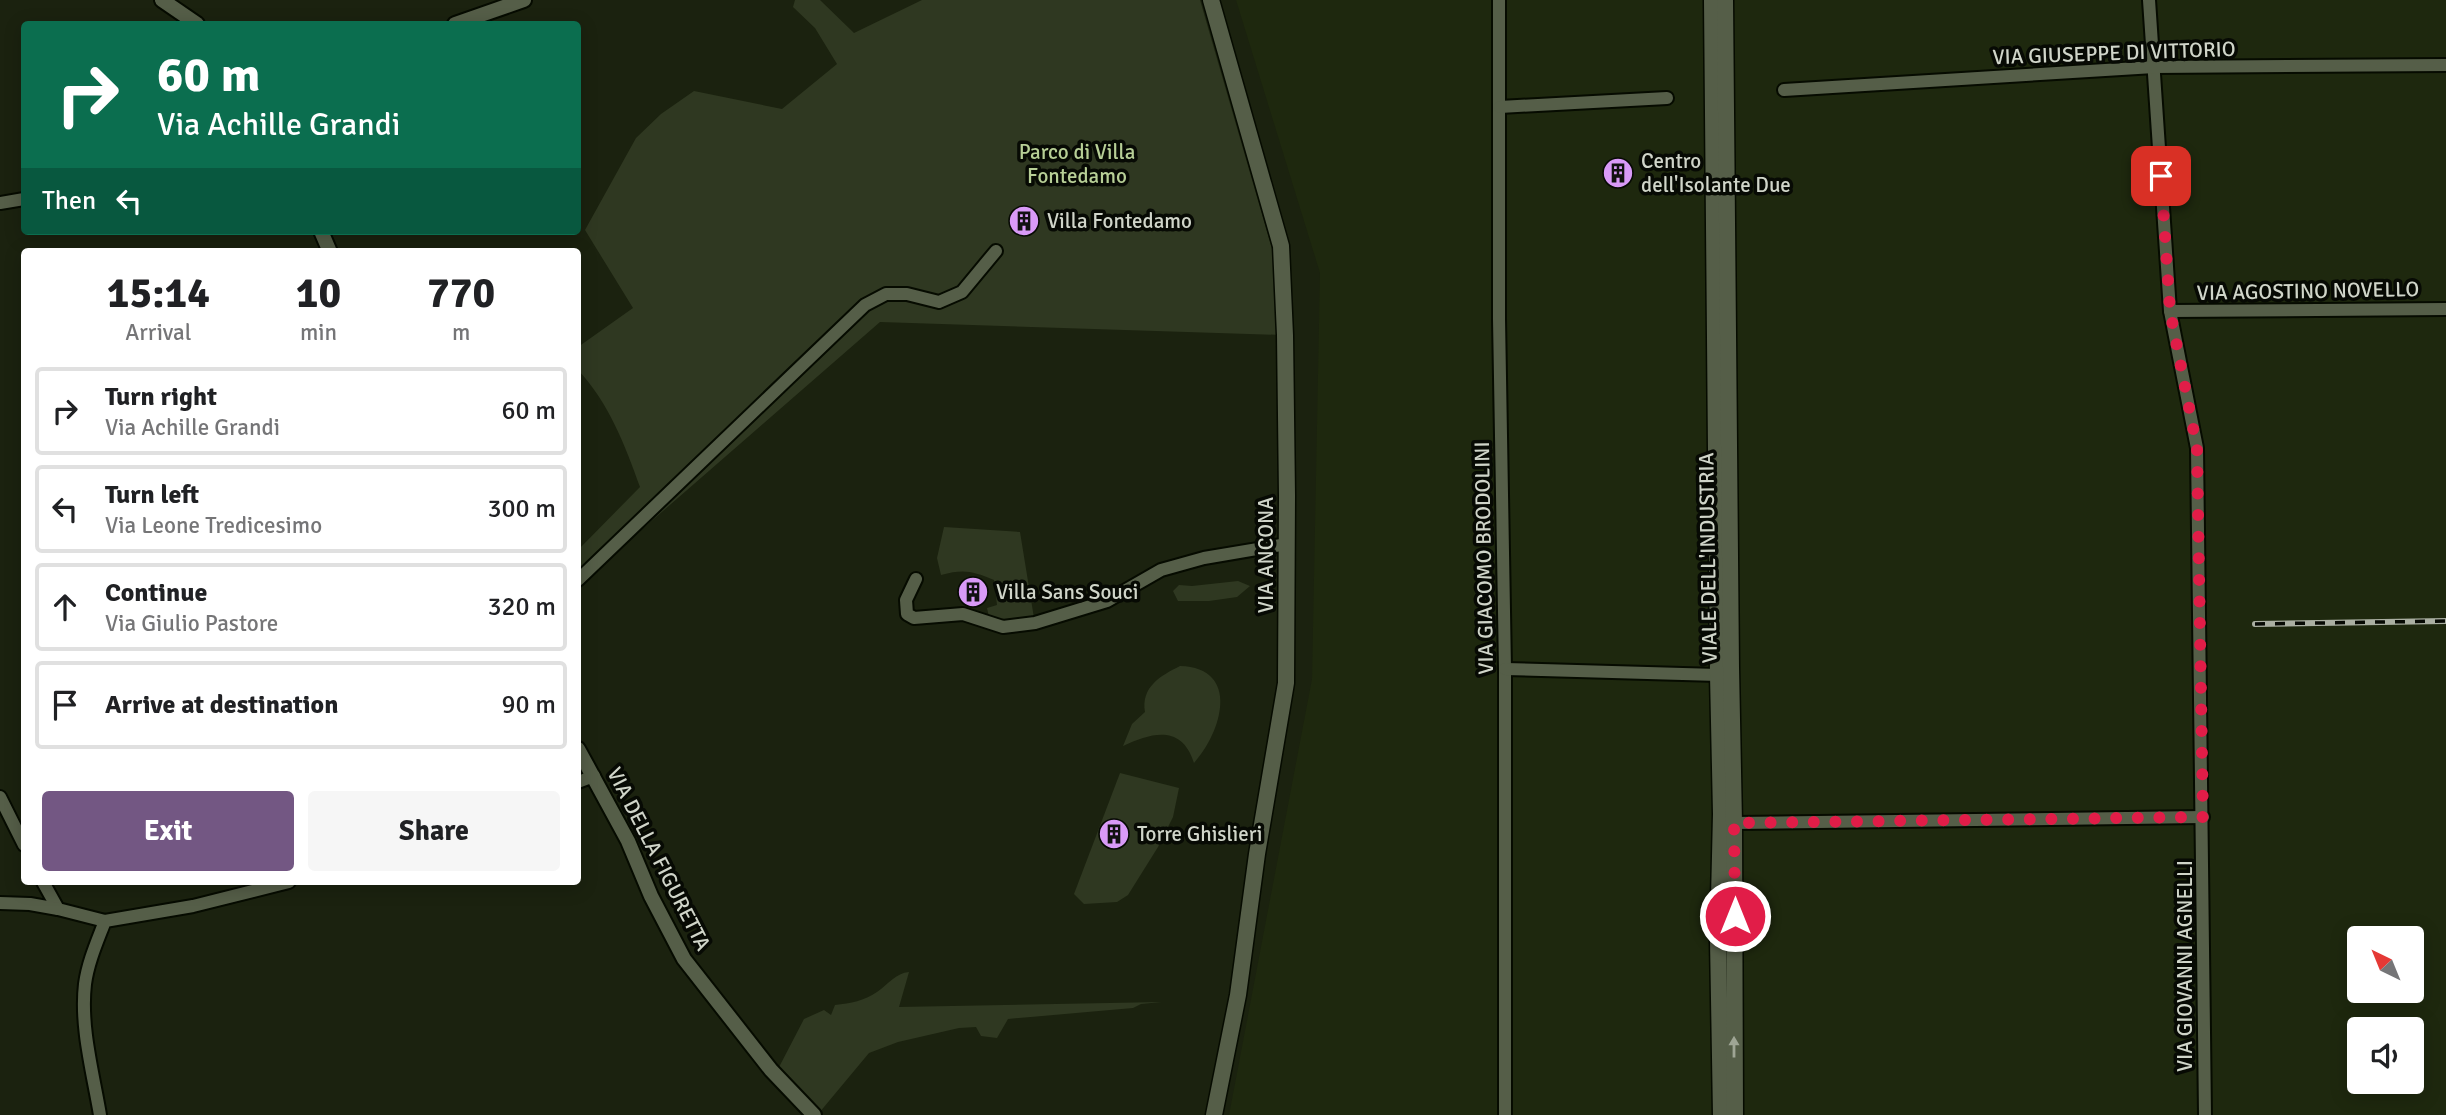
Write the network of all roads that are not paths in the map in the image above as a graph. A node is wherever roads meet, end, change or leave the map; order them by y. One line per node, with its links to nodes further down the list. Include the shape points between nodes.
1 (162, 0): 8 (street)
2 (524, 0): 9 (street)
3 (1211, 0): 20 (main road, VIA ANCONA, via 1281,246)
4 (1499, 0): 14 (street, VIA GIACOMO BRODOLINI)
5 (1712, 0): 24 (main road, VIALE DELL'INDUSTRIA)
6 (1725, 0): 30 (main road, VIALE DELL'INDUSTRIA)
7 (2150, 0): 11 (street, VIA GIOVANNI AGNELLI)
8 (193, 21)
9 (464, 21)
10 (2446, 65): 11 (street, VIA GIUSEPPE DI VITTORIO)
11 (2154, 67): 12 (street, VIA GIUSEPPE DI VITTORIO); 19 (street, VIA GIOVANNI AGNELLI)
12 (1784, 90)
13 (1667, 98): 14 (street)
14 (1500, 107): 23 (street, VIA GIACOMO BRODOLINI)
15 (21, 200): 16 (street)
16 (0, 203)
17 (996, 251): 21 (street, via 962,292 939,302 887,294 865,305)
18 (2446, 309): 19 (street, VIA AGOSTINO NOVELLO)
19 (2170, 311): 29 (street, VIA GIOVANNI AGNELLI, via 2197,448)
20 (1287, 544): 22 (street, via 1161,570 1107,601 1035,623 1003,627 962,614 914,618 907,614 906,600); 39 (main road, VIA ANCONA, via 1286,683)
21 (581, 577)
22 (916, 579)
23 (1505, 669): 24 (street, VIALE DELL'INDUSTRIA); 40 (street, VIA GIACOMO BRODOLINI)
24 (1718, 675): 41 (main road, VIALE DELL'INDUSTRIA)
25 (581, 754): 26 (street, VIA DELLA FIGURETTA)
26 (594, 776): 27 (street); 38 (street, VIA DELLA FIGURETTA, via 684,959 771,1070)
27 (581, 781)
28 (0, 797): 31 (street)
29 (2203, 817): 30 (street); 43 (street, VIA GIOVANNI AGNELLI)
30 (1734, 823): 42 (main road, VIALE DELL'INDUSTRIA, one-way to 30)
31 (21, 839)
32 (45, 885): 35 (street)
33 (277, 885): 36 (street)
34 (0, 903): 35 (street)
35 (58, 909): 36 (street)
36 (105, 921): 37 (street, via 92,953 84,1009)
37 (100, 1115)
38 (814, 1115)
39 (1214, 1115)
40 (1505, 1115)
41 (1721, 1115)
42 (1735, 1115)
43 (2205, 1115)

